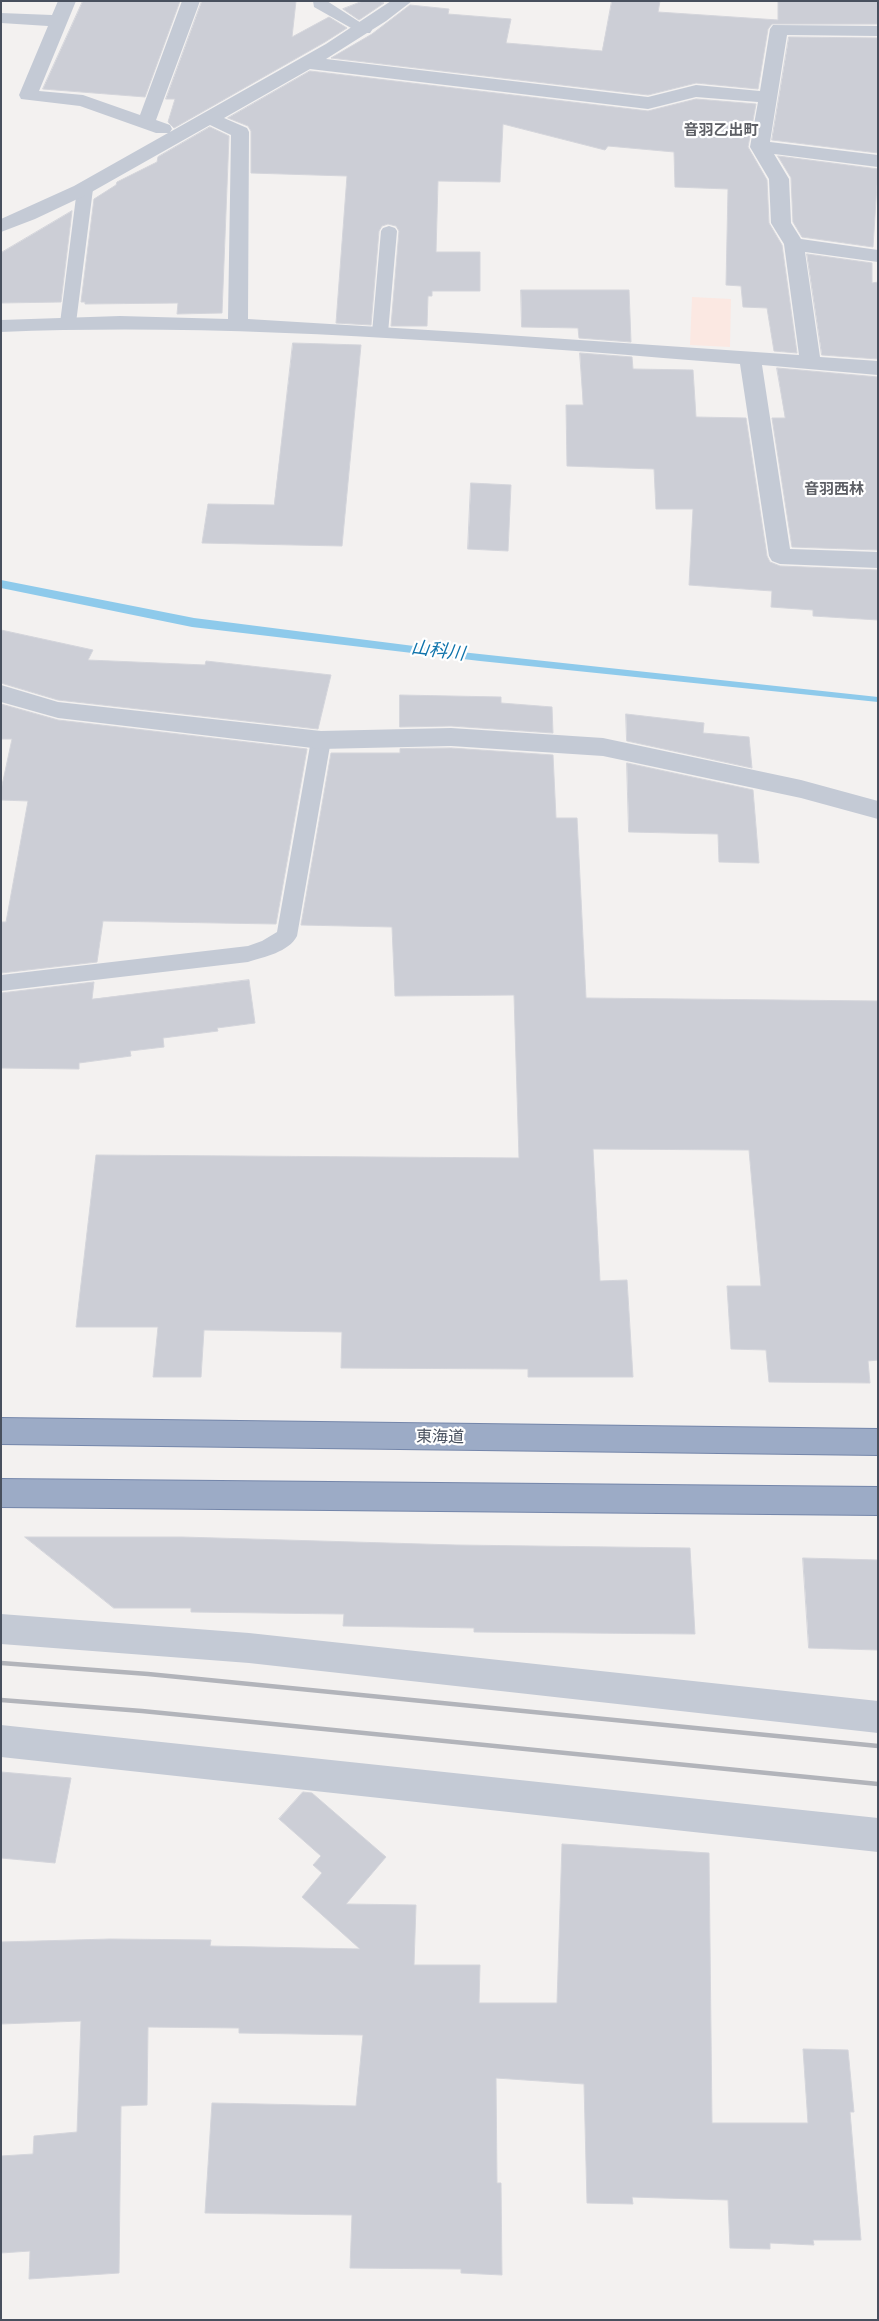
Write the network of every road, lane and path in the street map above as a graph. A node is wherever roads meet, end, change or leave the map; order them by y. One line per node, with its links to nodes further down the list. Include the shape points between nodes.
1 (68, 1): 6 (street)
2 (191, 1): 12 (street)
3 (320, 1): 7 (lane, via 319,4)
4 (403, 1): 7 (street)
5 (1, 18): 6 (street)
6 (59, 21): 12 (street, via 28,95 83,102)
7 (365, 30): 9 (street)
8 (878, 31): 10 (street, via 779,29)
9 (309, 64): 10 (street, via 648,103 696,91); 11 (street)
10 (769, 97): 14 (street)
11 (208, 118): 13 (street); 23 (street, via 240,132)
12 (146, 123): 13 (street)
13 (180, 134): 16 (street)
14 (760, 147): 15 (street); 19 (street, via 780,179 781,223)
15 (878, 161)
16 (85, 189): 17 (street); 21 (lane)
17 (1, 226)
18 (389, 231): 24 (lane)
19 (794, 244): 20 (street); 26 (street)
20 (878, 256)
21 (68, 323): 22 (street); 23 (street)
22 (1, 326)
23 (238, 326): 24 (street)
24 (380, 333): 25 (street)
25 (750, 358): 26 (street); 28 (street, via 780,556)
26 (810, 362): 27 (street)
27 (878, 368)
28 (878, 560)
29 (1, 693): 30 (street, via 58,710)
30 (321, 740): 31 (street, via 451,737 603,746 801,789); 32 (lane, via 287,936 248,954)
31 (878, 810)
32 (1, 984)
33 (1, 1431): 34 (highway, 東海道)
34 (878, 1442)
35 (1, 1493): 36 (highway)
36 (878, 1501)
37 (1, 1629): 38 (street, via 249,1648)
38 (878, 1717)
39 (1, 1741): 40 (street)
40 (878, 1835)

